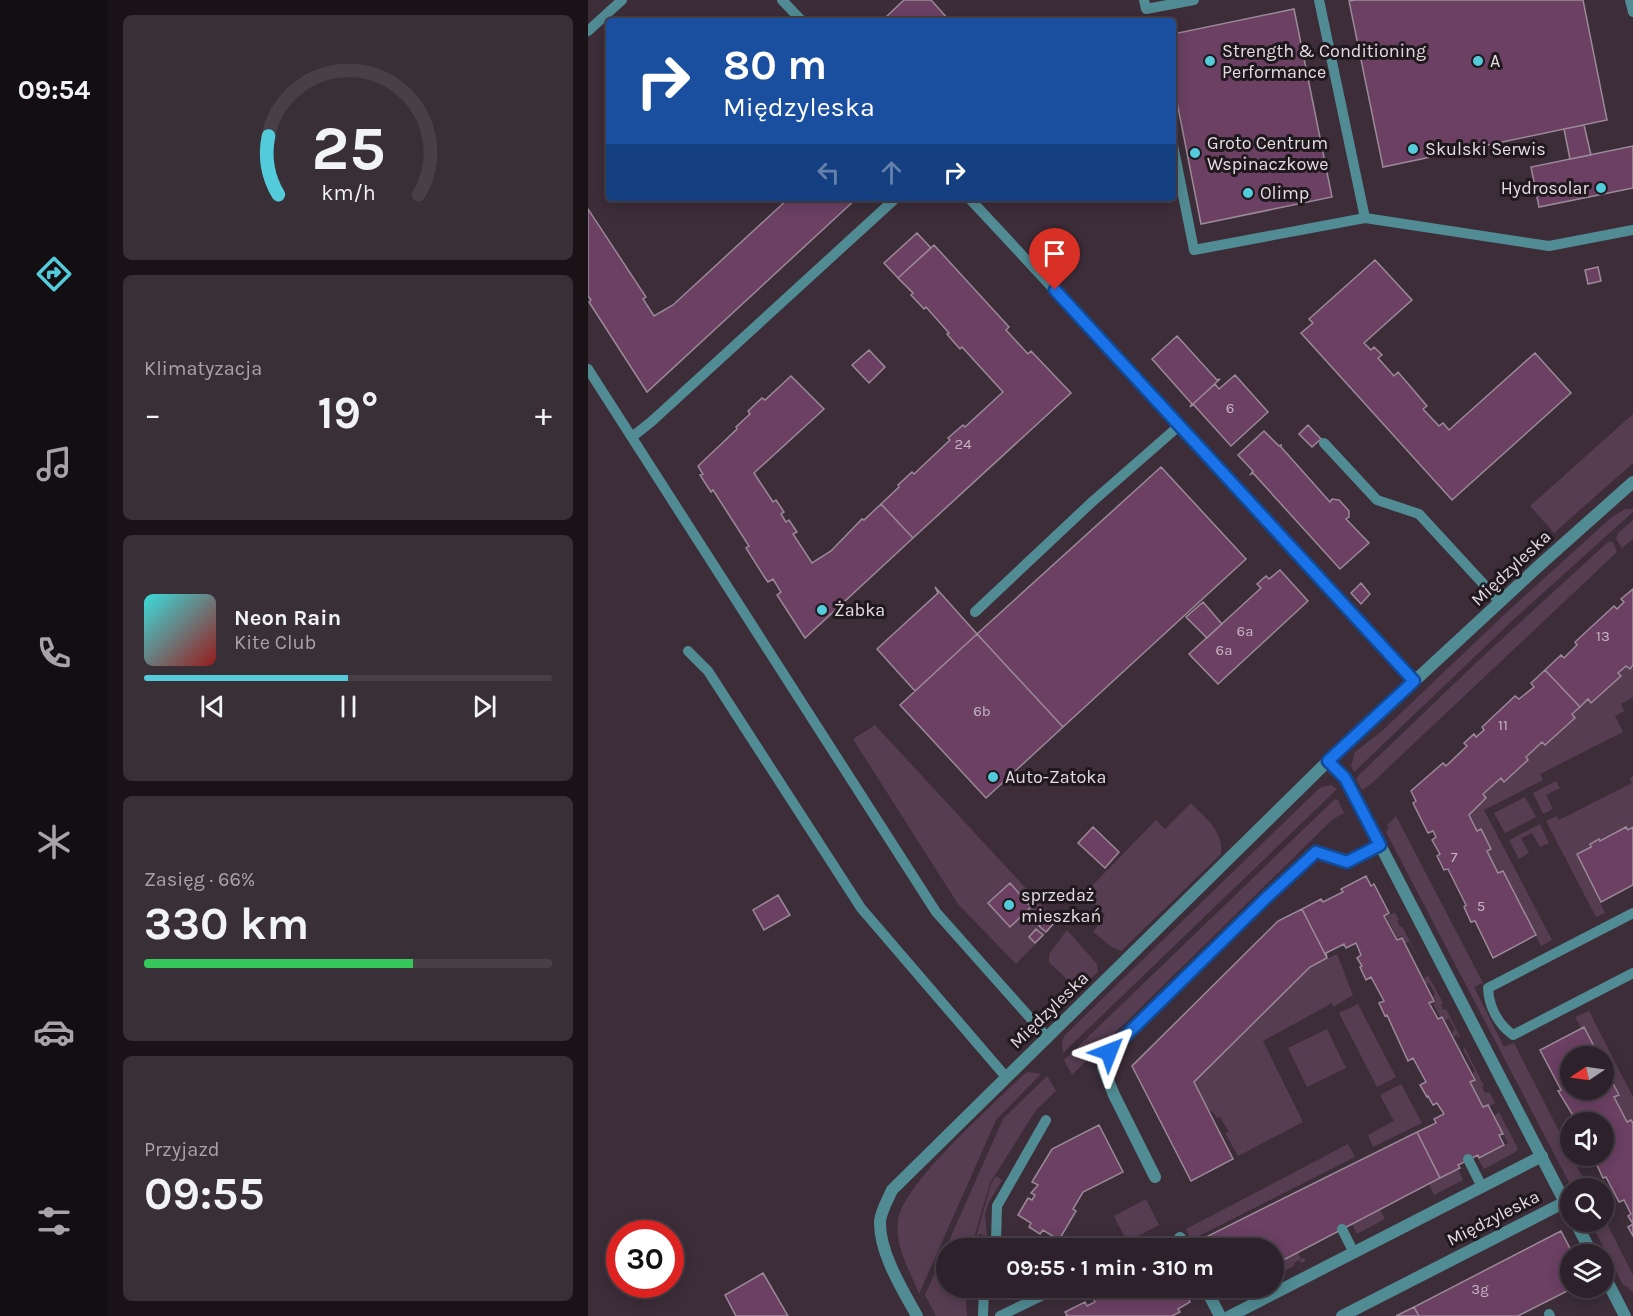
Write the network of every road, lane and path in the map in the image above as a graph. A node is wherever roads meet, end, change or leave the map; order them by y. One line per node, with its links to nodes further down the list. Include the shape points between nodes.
1 (622, 0): 9 (lane)
2 (782, 0): 8 (lane)
3 (1194, 0): 6 (lane)
4 (1319, 0): 13 (lane)
5 (1630, 0): 7 (lane)
6 (1145, 5)
7 (1633, 12)
8 (799, 18)
9 (588, 31)
10 (1176, 160): 13 (lane, via 1194,250)
11 (893, 201): 17 (lane)
12 (972, 201): 16 (lane)
13 (1365, 218): 14 (lane, via 1549,246)
14 (1633, 230)
15 (588, 369): 17 (lane)
16 (1180, 425): 21 (lane); 23 (lane)
17 (632, 436): 28 (lane, via 936,912)
18 (1324, 443): 20 (lane, via 1377,500 1419,514)
19 (1632, 484): 20 (street, Międzyleska)
20 (1500, 602): 23 (street, Międzyleska)
21 (975, 612)
22 (688, 651): 29 (lane, via 708,671 861,908)
23 (1414, 681): 24 (street, Międzyleska)
24 (1328, 761): 25 (street, Międzyleska, via 1345,778); 28 (street, Międzyleska)
25 (1380, 845): 31 (street, Międzyleska); 33 (street, via 1347,862 1316,852 1109,1052 1103,1068)
26 (1633, 913): 27 (lane, via 1488,988 1489,1000 1502,1027 1513,1035)
27 (1633, 973)
28 (1048, 1038): 29 (street, Międzyleska)
29 (1006, 1077): 44 (street, Międzyleska, via 892,1190 880,1218 892,1269)
30 (1046, 1120): 38 (lane, via 997,1206)
31 (1542, 1156): 34 (street, Międzyleska); 35 (street, Międzyleska)
32 (1468, 1160): 34 (lane)
33 (1155, 1177)
34 (1482, 1187): 39 (street, Międzyleska)
35 (1560, 1191)
36 (1560, 1211): 49 (street, Międzyleska)
37 (1342, 1229): 39 (lane)
38 (995, 1238)
39 (1354, 1253): 48 (street, Międzyleska)
40 (1614, 1295): 50 (street)
41 (984, 1298): 45 (lane)
42 (1037, 1298): 46 (lane)
43 (1211, 1298): 47 (street)
44 (917, 1316)
45 (983, 1316)
46 (1000, 1316)
47 (1220, 1316)
48 (1230, 1316)
49 (1342, 1316)
50 (1625, 1316)

